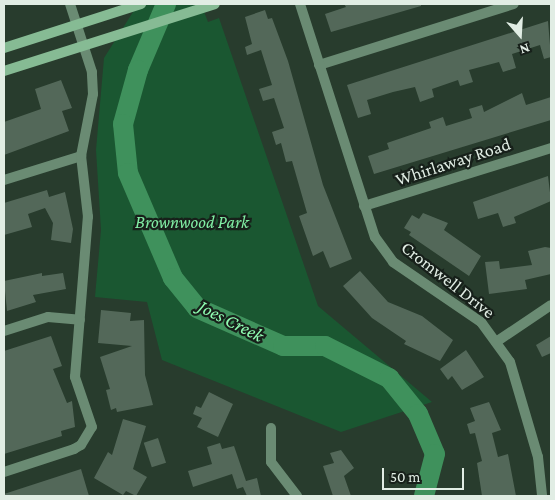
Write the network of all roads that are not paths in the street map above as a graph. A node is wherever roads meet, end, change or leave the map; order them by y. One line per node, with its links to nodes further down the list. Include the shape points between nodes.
1 (70, 4): 6 (street)
2 (141, 4): 6 (main road)
3 (300, 4): 9 (street, Cromwell Drive)
4 (514, 4): 9 (street)
5 (211, 5): 7 (main road)
6 (77, 24): 7 (street); 8 (main road)
7 (84, 46): 10 (main road); 12 (street, via 92,72 92,94)
8 (4, 48)
9 (320, 65): 14 (street, Cromwell Drive)
10 (4, 71)
11 (551, 148): 14 (street, Whirlaway Road)
12 (81, 156): 13 (street); 16 (street, via 88,217)
13 (4, 180)
14 (364, 206): 18 (street, Cromwell Drive, via 375,238 393,262 481,322)
15 (551, 305): 18 (street)
16 (80, 320): 17 (street, via 48,317); 20 (street, via 75,377 91,422 89,435 74,449)
17 (4, 332)
18 (496, 342): 22 (street, Cromwell Drive, via 516,379 543,477)
19 (271, 428): 21 (street, via 271,462)
20 (4, 472)
21 (298, 496)
22 (542, 496)

